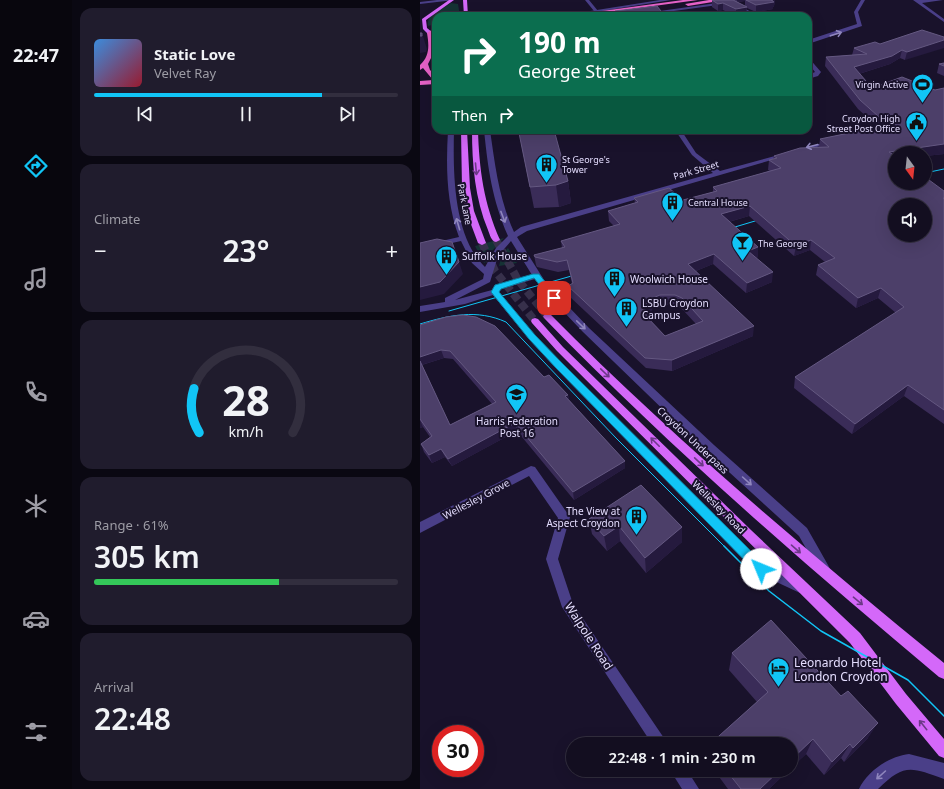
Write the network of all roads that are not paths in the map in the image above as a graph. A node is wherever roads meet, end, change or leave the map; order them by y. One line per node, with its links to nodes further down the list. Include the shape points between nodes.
1 (452, 0): 10 (street); 13 (main road)
2 (465, 0): 16 (main road)
3 (587, 0): 14 (street)
4 (670, 0): 14 (street)
5 (722, 0): 11 (highway)
6 (728, 0): 20 (street); 21 (street, via 740,4)
7 (863, 0): 25 (street, one-way to 7, via 860,25 856,12)
8 (943, 0): 9 (street)
9 (916, 1): 23 (street)
10 (430, 2): 12 (street); 13 (street)
11 (691, 2): 18 (highway); 19 (highway)
12 (420, 3)
13 (441, 7): 15 (main road)
14 (596, 10): 17 (street)
15 (433, 12)
16 (466, 12)
17 (584, 12)
18 (603, 12)
19 (627, 12)
20 (652, 12)
21 (748, 12)
22 (432, 13): 24 (main road, via 423,21 425,30)
23 (944, 21)
24 (430, 33): 26 (highway)
25 (812, 41)
26 (432, 45)
27 (432, 52): 29 (highway)
28 (812, 64): 30 (street, via 818,72)
29 (422, 66): 31 (highway)
30 (812, 75)
31 (432, 76)
32 (432, 82): 33 (highway)
33 (420, 83)
34 (451, 134): 44 (street, Park Lane, one-way to 34, via 454,210 451,188)
35 (464, 134): 46 (main road, via 466,188 470,211)
36 (475, 134): 45 (main road, one-way to 45, via 476,174 480,195)
37 (489, 134): 43 (street, one-way to 43, via 491,171)
38 (681, 134): 40 (street)
39 (841, 139): 41 (street, Park Street, one-way to 41)
40 (702, 162): 41 (street, via 709,164); 42 (street, via 701,166)
41 (719, 174): 42 (street, Park Street)
42 (710, 176): 43 (street, Park Street, via 529,227)
43 (512, 237): 48 (street, via 494,254); 49 (street)
44 (463, 238): 47 (street); 48 (street, Park Lane, via 477,265)
45 (496, 240)
46 (482, 243)
47 (420, 248)
48 (487, 276): 50 (street, Park Lane); 51 (street, via 471,289)
49 (536, 276): 50 (street); 57 (street, one-way to 57, via 572,317 803,532)
50 (497, 290): 51 (street, via 465,301); 58 (street, Wellesley Road, via 532,337 559,366 761,569)
51 (436, 304): 52 (street)
52 (420, 309)
53 (547, 316): 57 (main road, Croydon Underpass, one-way to 57, via 696,460)
54 (535, 321): 58 (main road, one-way to 54)
55 (531, 470): 56 (street, Wellesley Grove); 60 (street, Walpole Road, via 564,517 552,559 568,606)
56 (420, 528)
57 (828, 576): 59 (main road, one-way to 59)
58 (802, 588): 61 (main road, Wellesley Road, one-way to 58, via 855,638)
59 (944, 672)
60 (656, 737)
61 (944, 751)
62 (944, 771): 65 (street, one-way to 65, via 925,764 897,762)
63 (683, 777): 64 (street)
64 (691, 789)
65 (867, 789)

